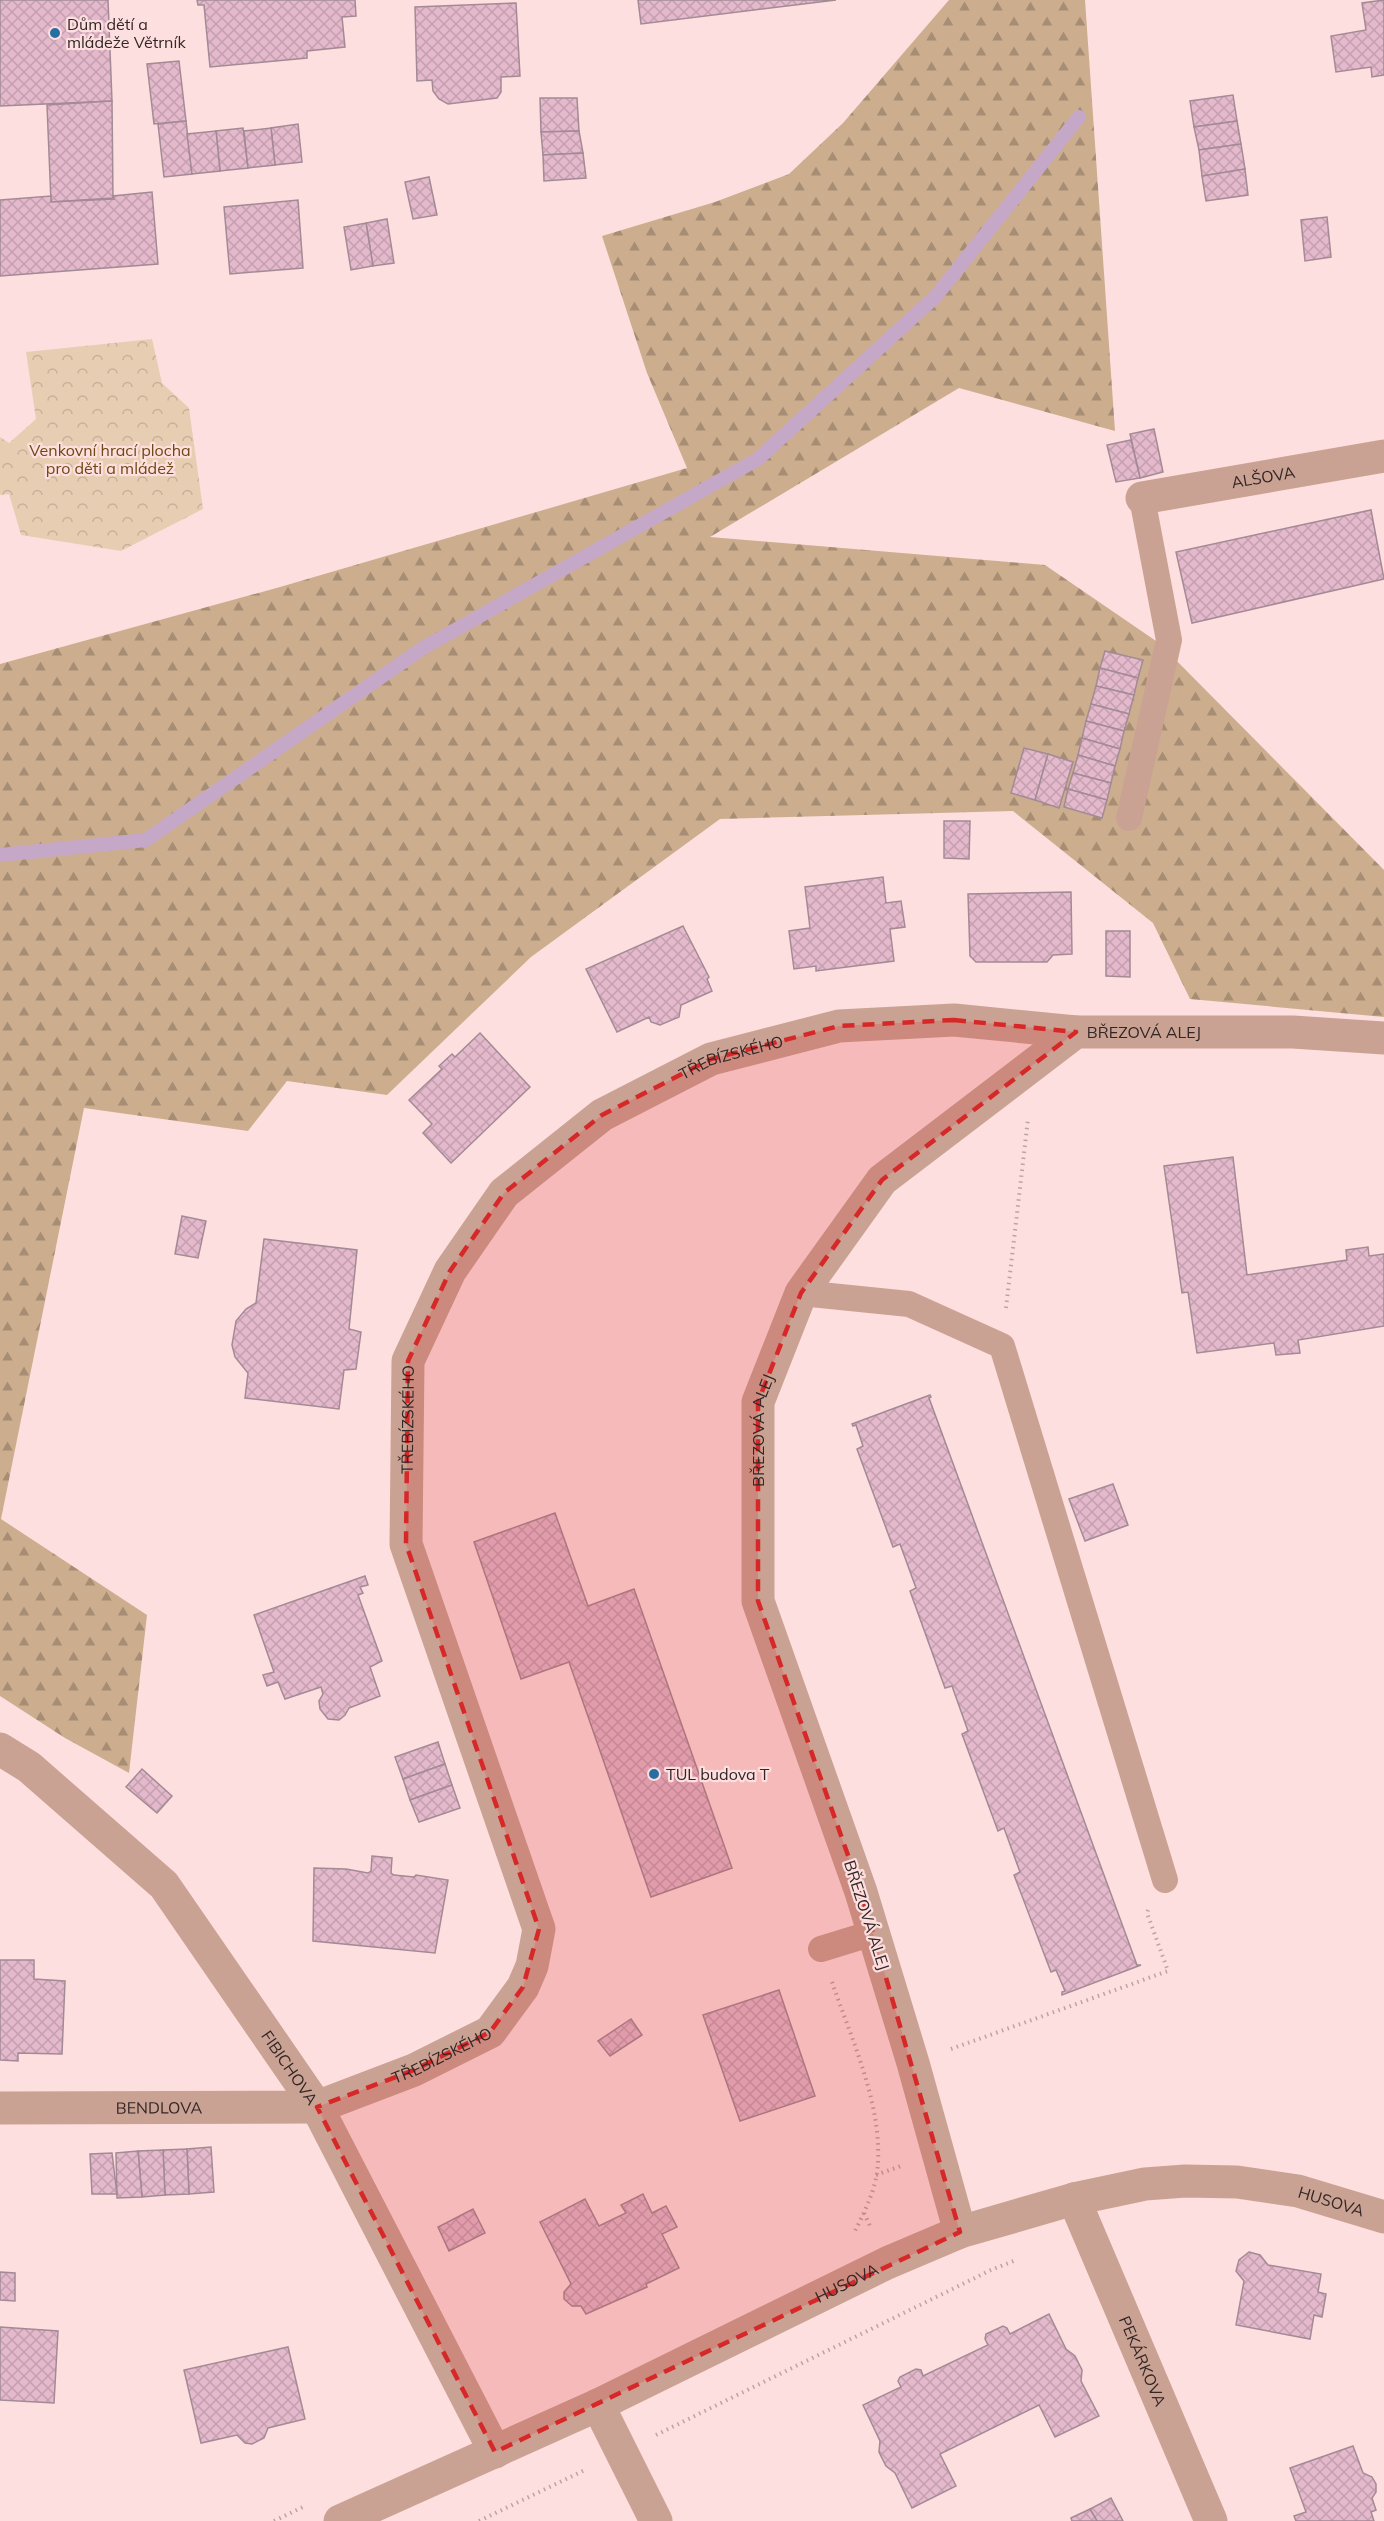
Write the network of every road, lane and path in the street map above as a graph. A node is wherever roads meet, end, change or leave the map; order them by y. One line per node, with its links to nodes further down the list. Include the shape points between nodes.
1 (1384, 456): 2 (street, ALŠOVA)
2 (1142, 498): 3 (lane, via 1169,640)
3 (1129, 818)
4 (1076, 1032): 5 (street, BŘEZOVÁ ALEJ, via 1293,1032); 6 (street, BŘEZOVÁ ALEJ); 14 (street, TŘEBÍZSKÉHO, via 954,1020 839,1026 711,1059 602,1115 504,1193 450,1270 408,1361 406,1544 536,1918 539,1929 532,1966 523,1987 490,2032 414,2070)
5 (1384, 1038)
6 (1034, 1065): 7 (street, BŘEZOVÁ ALEJ, via 882,1180); 8 (path)
7 (801, 1293): 8 (lane, via 909,1304); 11 (street, BŘEZOVÁ ALEJ, via 758,1402 758,1601)
8 (1002, 1346): 10 (lane)
9 (0, 1749): 14 (street, FIBICHOVA, via 29,1767 164,1885)
10 (1165, 1880): 13 (path, via 1147,1913 1168,1971)
11 (873, 1934): 12 (lane); 13 (street, BŘEZOVÁ ALEJ)
12 (821, 1949): 17 (path, via 871,2099 879,2137 876,2175)
13 (913, 2063): 19 (street, BŘEZOVÁ ALEJ)
14 (317, 2107): 15 (street, BENDLOVA); 22 (street, FIBICHOVA)
15 (0, 2108)
16 (1074, 2199): 18 (street, HUSOVA, via 1145,2184 1237,2182 1298,2191); 19 (street, HUSOVA); 27 (street, PEKÁRKOVA)
17 (864, 2213)
18 (1384, 2217)
19 (960, 2232): 21 (street, HUSOVA, via 887,2263)
20 (1024, 2257): 23 (path)
21 (598, 2405): 22 (street, HUSOVA); 23 (street)
22 (495, 2452): 24 (street, HUSOVA)
23 (622, 2452): 25 (path); 26 (street)
24 (340, 2521)
25 (479, 2521)
26 (656, 2521)
27 (1211, 2521)

